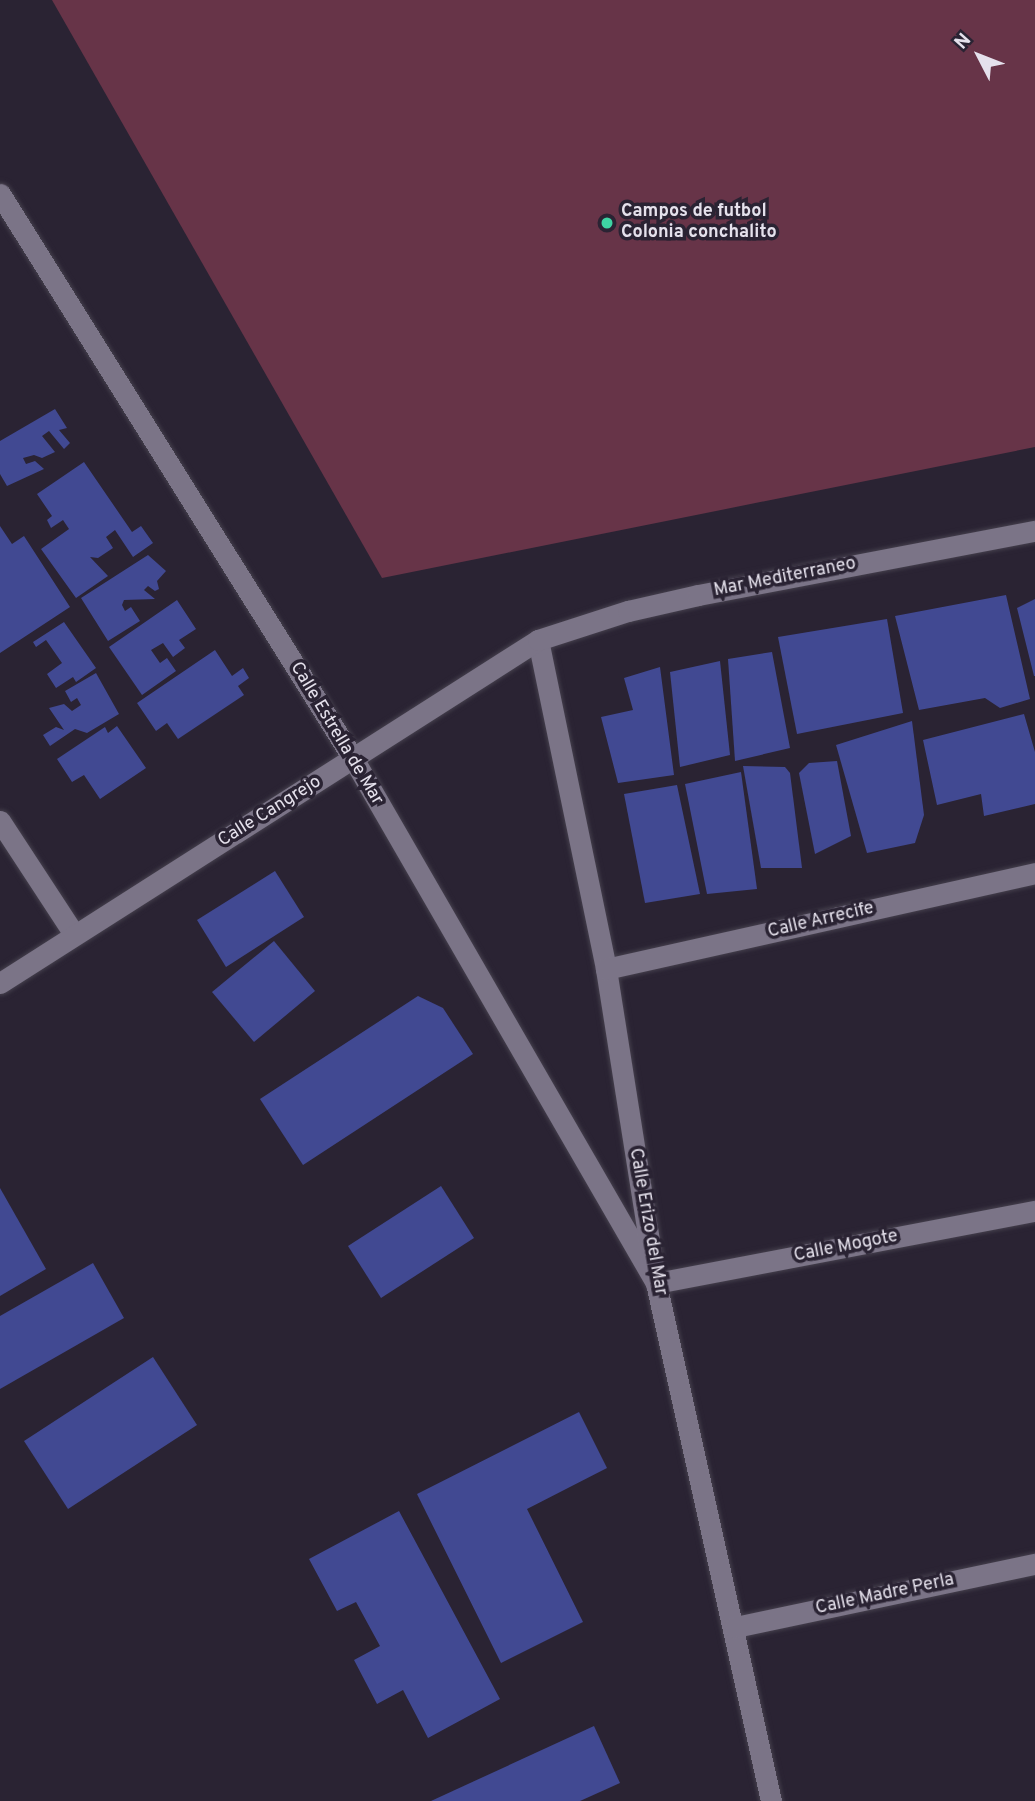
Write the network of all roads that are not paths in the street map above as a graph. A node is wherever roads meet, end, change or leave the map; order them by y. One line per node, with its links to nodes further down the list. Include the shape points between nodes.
1 (0, 194): 4 (street, Calle Estrella de Mar)
2 (1035, 531): 3 (street, Mar Mediterraneo, via 698,595)
3 (538, 639): 4 (street, Calle Cangrejo); 8 (street, Calle Erizo del Mar)
4 (354, 760): 7 (street, Calle Cangrejo); 11 (street, Calle Estrella de Mar)
5 (0, 821): 7 (street)
6 (1035, 873): 8 (street, Calle Arrecife)
7 (74, 934): 9 (street, Calle Cangrejo)
8 (606, 969): 11 (street, Calle Erizo del Mar)
9 (0, 983)
10 (1035, 1211): 11 (street, Calle Mogote)
11 (656, 1283): 13 (street, Calle Erizo del Mar)
12 (1035, 1564): 13 (street, Calle Madre Perla)
13 (735, 1627): 14 (street, Calle Erizo del Mar)
14 (771, 1801)

